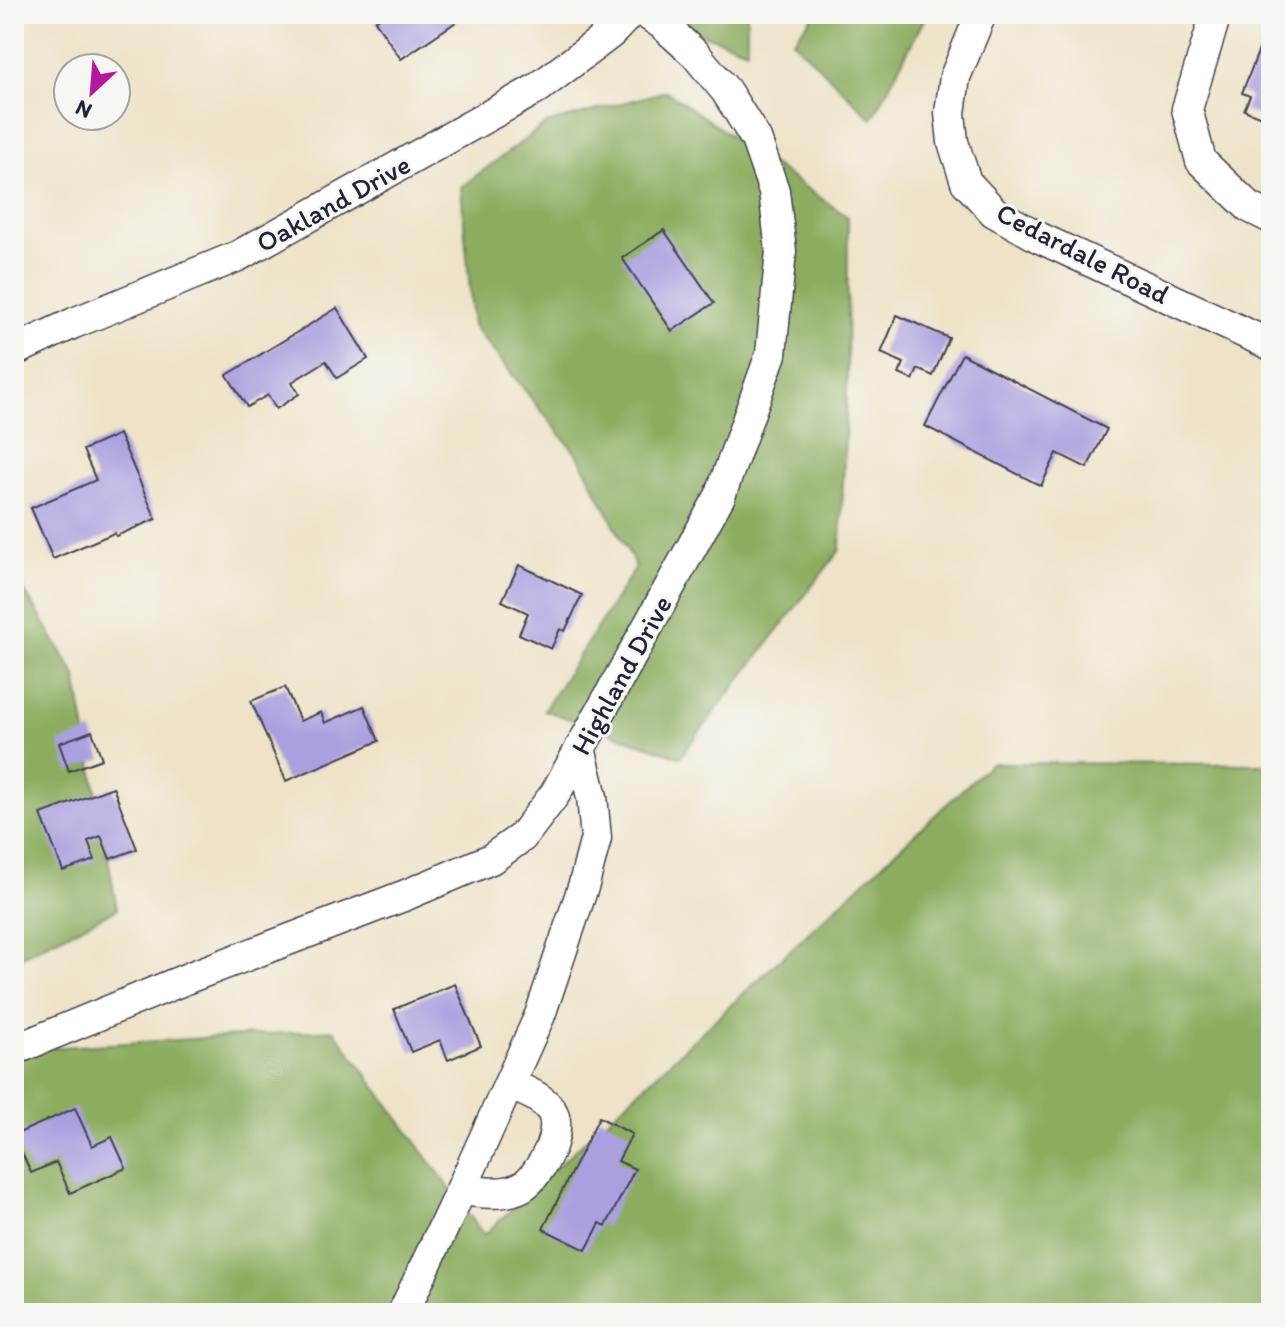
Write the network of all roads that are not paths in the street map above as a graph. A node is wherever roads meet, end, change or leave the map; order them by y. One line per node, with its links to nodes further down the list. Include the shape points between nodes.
1 (629, 14): 7 (street, Oakland Drive, via 538,88 238,256)
2 (647, 14): 8 (street, Highland Drive, via 695,54 756,139 774,191 781,251 771,354 720,496)
3 (981, 14): 6 (street, Cedardale Road, via 955,77 950,113 966,182 994,212 1040,238)
4 (1216, 14): 5 (street, via 1187,109 1201,161 1249,207)
5 (1271, 218)
6 (1271, 345)
7 (14, 351)
8 (580, 748): 9 (street, Highland Drive, via 555,794 522,837 491,859); 10 (street, via 596,838 559,962)
9 (14, 1050)
10 (509, 1084): 11 (street); 11 (street, via 538,1097 553,1112 555,1134 542,1167 522,1186 496,1194)
11 (461, 1190): 12 (street)
12 (403, 1313)

